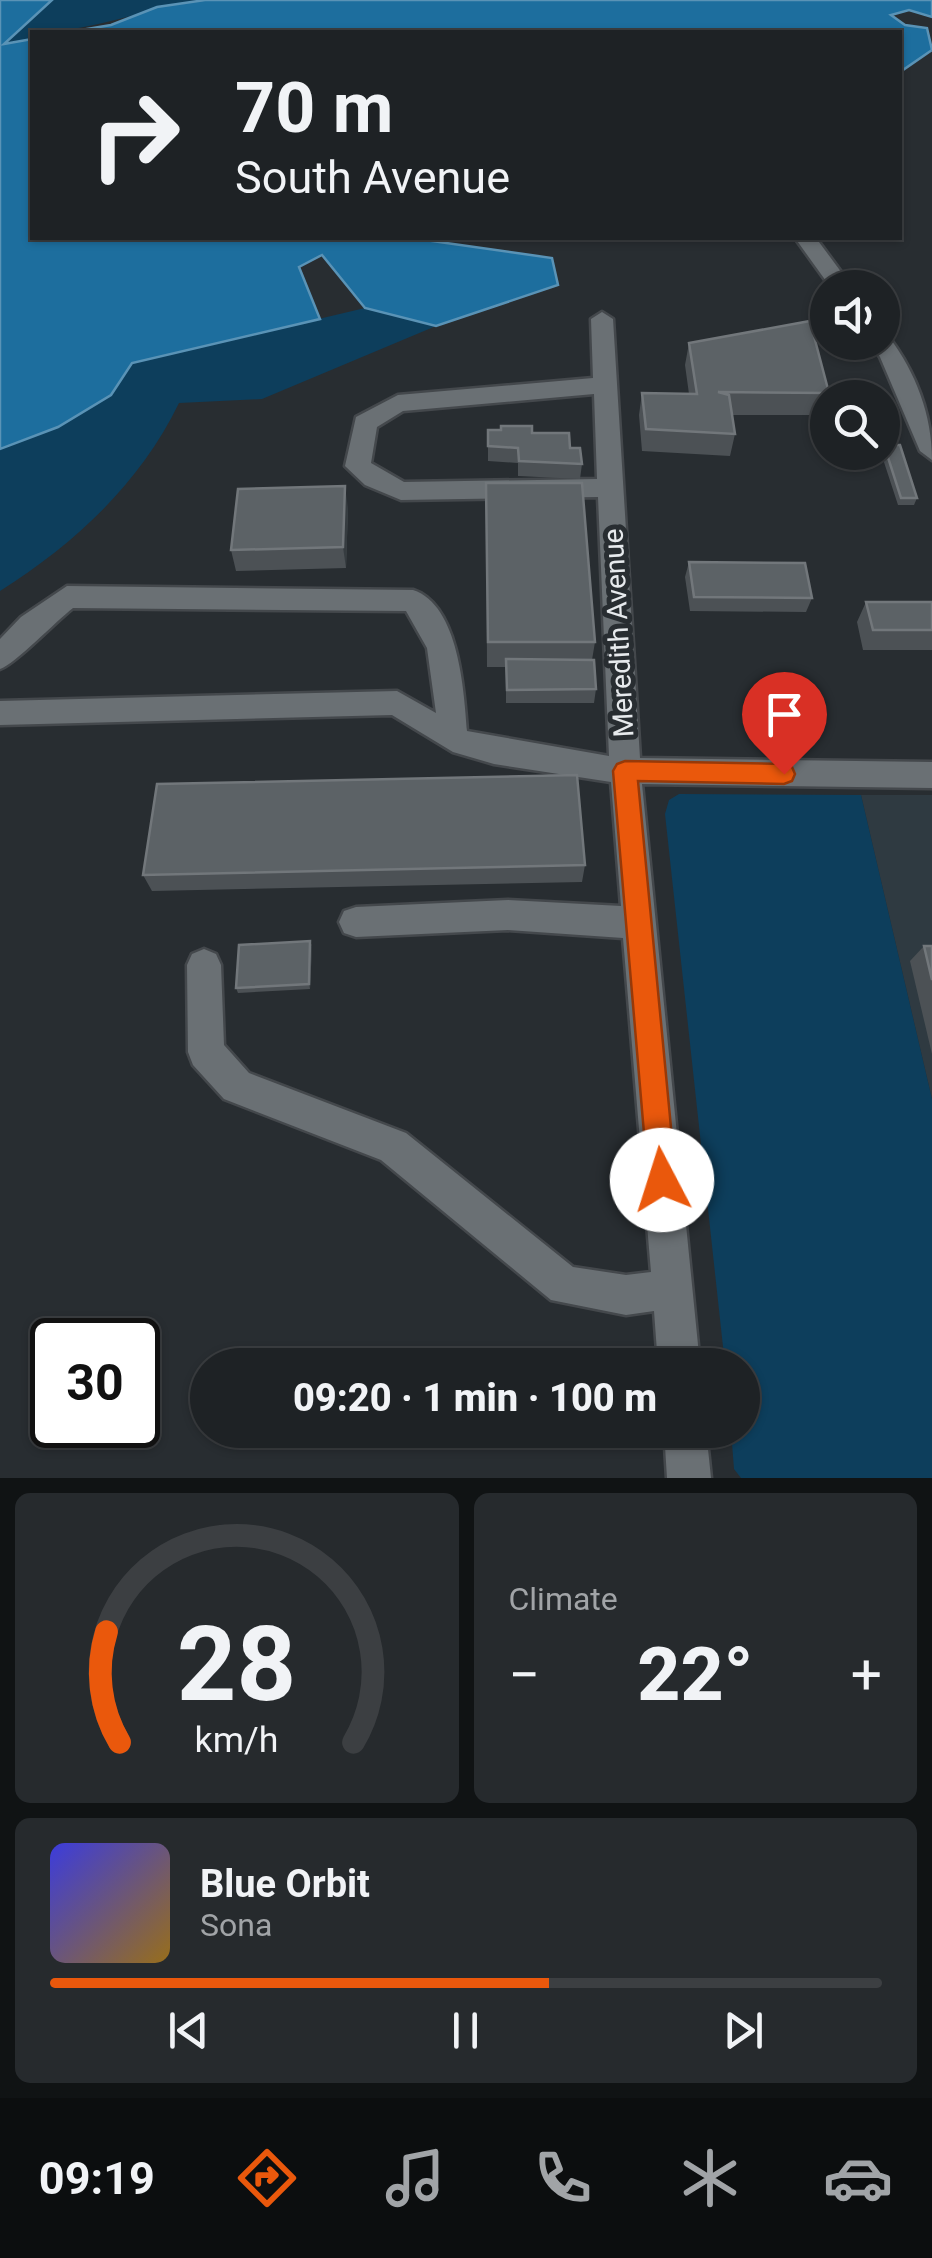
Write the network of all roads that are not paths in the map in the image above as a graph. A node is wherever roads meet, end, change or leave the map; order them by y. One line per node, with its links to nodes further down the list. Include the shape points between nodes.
1 (807, 240): 2 (street)
2 (829, 270)
3 (602, 320): 5 (street, Meredith Avenue)
4 (893, 360): 6 (street)
5 (605, 385): 7 (street, Meredith Avenue); 7 (street, via 398,403 365,424 358,466 401,491)
6 (932, 451)
7 (611, 488): 11 (street, Meredith Avenue)
8 (0, 658): 10 (street, via 66,597 412,602 433,621 446,656)
9 (0, 713): 10 (street, via 397,703)
10 (453, 739): 11 (street, via 494,752)
11 (625, 771): 12 (street); 14 (street, Meredith Avenue)
12 (932, 775)
13 (356, 922): 14 (street, via 508,914)
14 (639, 923): 16 (street, Meredith Avenue)
15 (204, 965): 16 (street, via 206,1052 237,1086 393,1146 565,1286 626,1295)
16 (672, 1290): 17 (street, Meredith Avenue)
17 (677, 1348)
18 (686, 1448): 19 (street)
19 (689, 1478)

